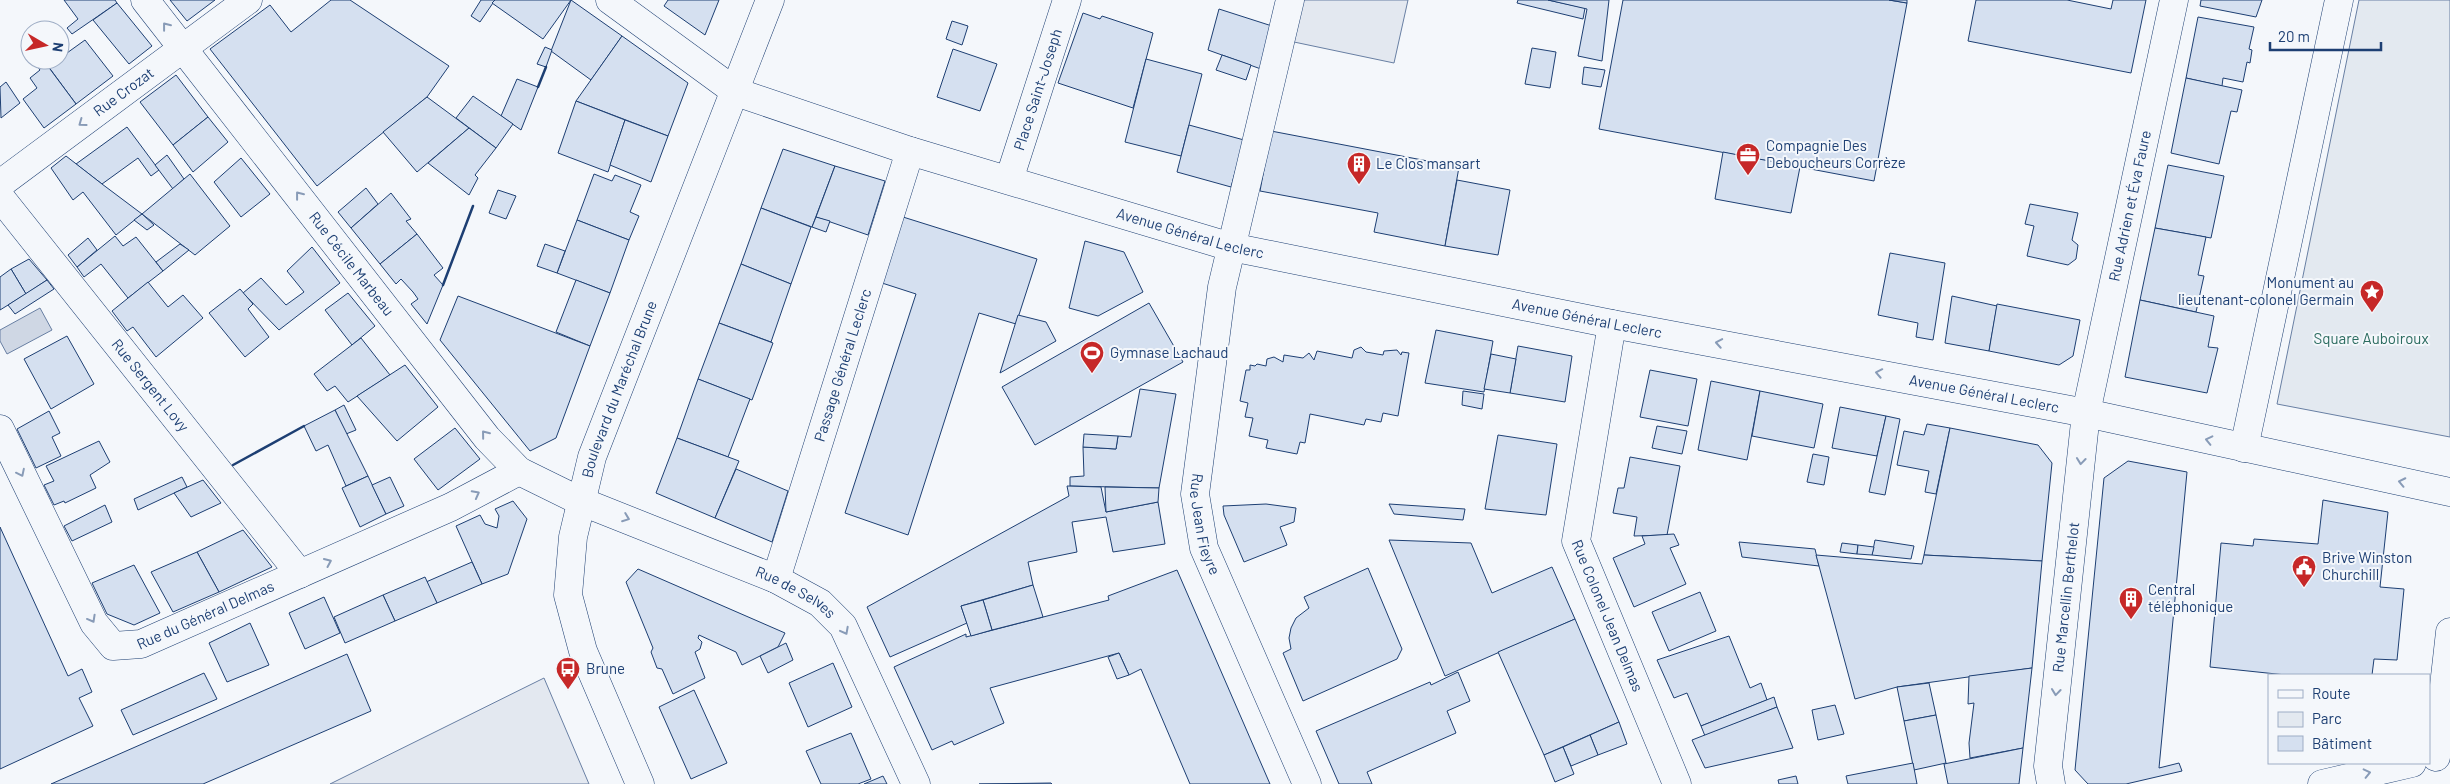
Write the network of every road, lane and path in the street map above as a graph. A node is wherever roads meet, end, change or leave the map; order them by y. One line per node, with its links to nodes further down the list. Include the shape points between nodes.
1 (145, 0): 9 (street, Rue Cécile Marbeau, one-way to 1)
2 (248, 0): 9 (street, Rue Crozat)
3 (610, 0): 10 (street, Avenue Général Leclerc)
4 (770, 0): 10 (street, Boulevard du Maréchal Brune)
5 (1066, 0): 12 (street, Place Saint-Joseph)
6 (1290, 0): 15 (street, Rue Jean Fieyre)
7 (2174, 0): 17 (street, Rue Adrien et Éva Faure)
8 (2339, 0): 19 (street)
9 (184, 49): 13 (street, Rue Crozat, one-way to 13); 20 (street, Rue Cécile Marbeau, one-way to 9, via 487,438)
10 (736, 92): 11 (street, Avenue Général Leclerc); 22 (street, Boulevard du Maréchal Brune, via 592,457)
11 (910, 151): 12 (street, Avenue Général Leclerc); 24 (street, Passage Général Leclerc)
12 (1008, 180): 15 (street, Avenue Général Leclerc)
13 (0, 184)
14 (0, 197): 23 (street, Rue Sergent Lovy)
15 (1231, 247): 16 (street, Avenue Général Leclerc); 30 (street, Rue Jean Fieyre, via 1222,287 1195,494 1204,548)
16 (1612, 324): 17 (street, Avenue Général Leclerc, one-way to 16); 31 (street, Rue Colonel Jean Delmas, via 1576,541)
17 (2086, 412): 19 (street, Avenue Général Leclerc, one-way to 17); 32 (street, Rue Marcellin Berthelot, one-way to 32, via 2048,766)
18 (0, 429): 23 (street, Rue du Général Delmas, one-way to 23, via 94,624 113,646 141,644)
19 (2244, 448): 21 (street, Avenue Général Leclerc, one-way to 19)
20 (519, 471): 22 (street, Rue Cécile Marbeau); 23 (street, Rue du Général Delmas, one-way to 20, via 451,508)
21 (2450, 492)
22 (580, 501): 24 (street, Rue de Selves, one-way to 24); 28 (street, Boulevard du Maréchal Brune, via 568,595 583,651)
23 (300, 574)
24 (776, 579): 29 (street, Rue de Selves, one-way to 29, via 820,603 843,626)
25 (2450, 632): 26 (street)
26 (2432, 758)
27 (2407, 764): 33 (street, one-way to 27)
28 (640, 784)
29 (916, 784)
30 (1307, 784)
31 (1677, 784)
32 (2051, 784)
33 (2322, 784)

